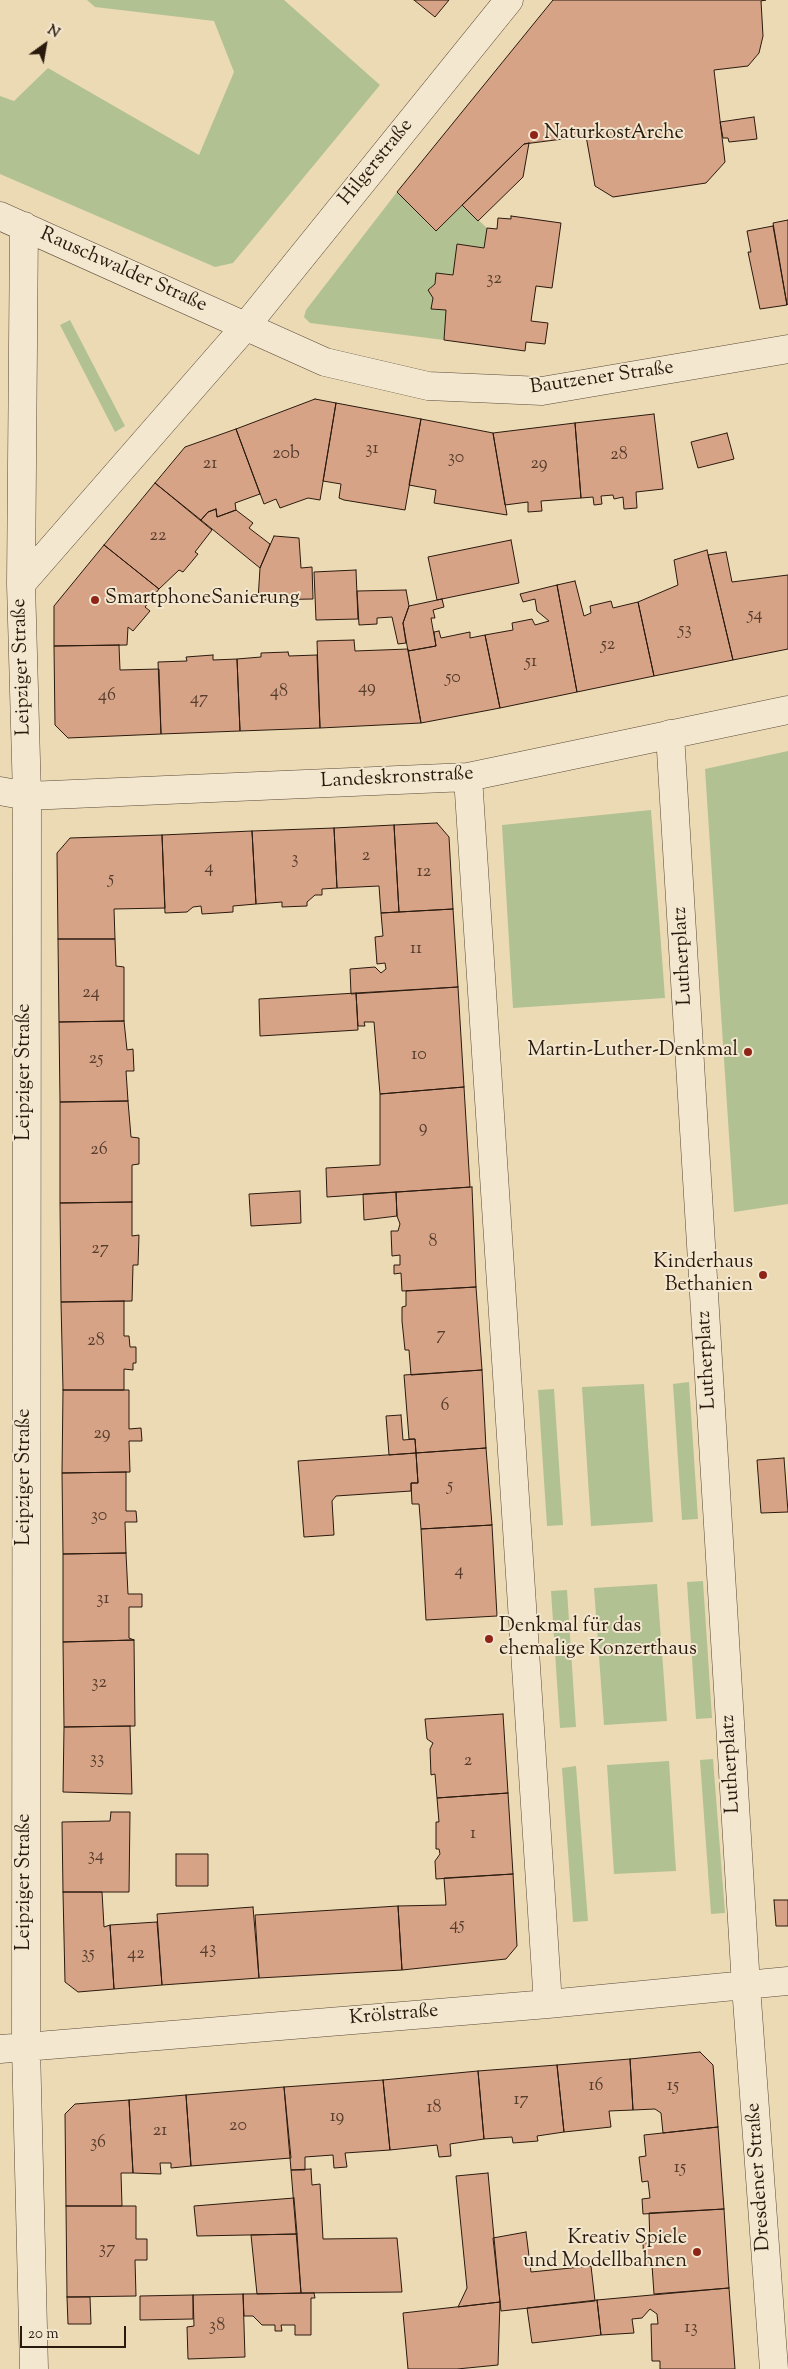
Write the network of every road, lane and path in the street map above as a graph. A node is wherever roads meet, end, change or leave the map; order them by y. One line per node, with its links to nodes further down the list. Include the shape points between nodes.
1 (509, 0): 3 (street, Hilgerstraße)
2 (12, 221): 3 (street, Rauschwalder Straße); 5 (street, Leipziger Straße)
3 (245, 327): 4 (street, Bautzener Straße, via 325,362 428,386 533,391); 5 (street, Leipziger Straße)
4 (788, 350)
5 (21, 584): 10 (street, Leipziger Straße)
6 (788, 710): 7 (street, Landeskronstraße)
7 (670, 734): 8 (street, Landeskronstraße); 12 (street, Lutherplatz)
8 (468, 777): 10 (street, Landeskronstraße); 13 (street)
9 (0, 791): 10 (street, Landeskronstraße)
10 (27, 796): 14 (street, Leipziger Straße)
11 (788, 1981): 12 (street, Krölstraße)
12 (746, 1986): 13 (street, Krölstraße); 16 (street, Dresdener Straße)
13 (548, 2004): 14 (street, Krölstraße)
14 (13, 2048): 15 (street, Leipziger Straße)
15 (34, 2369)
16 (774, 2369)

